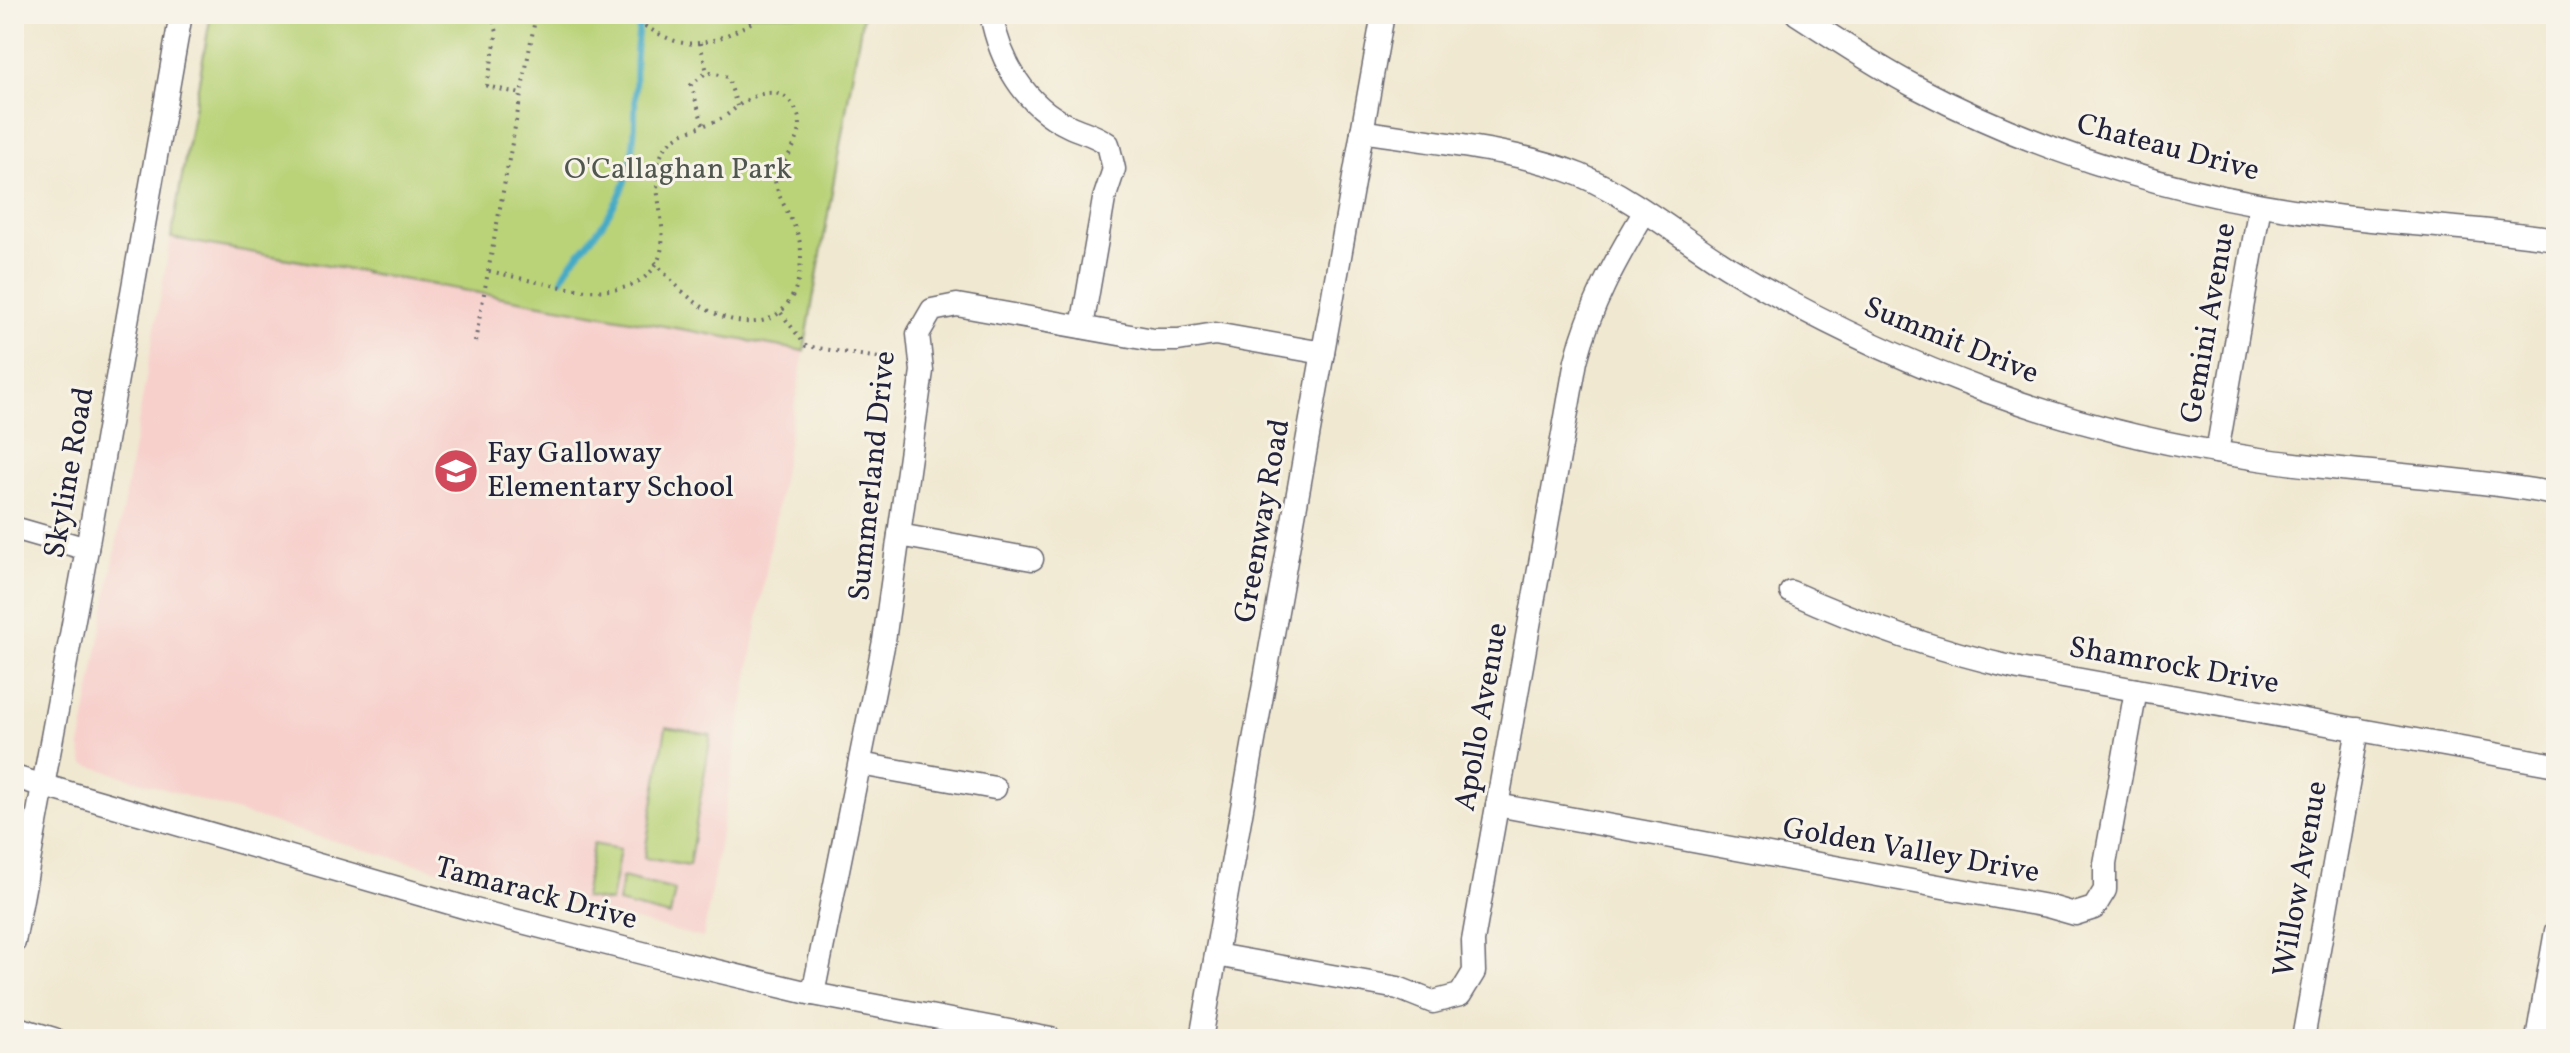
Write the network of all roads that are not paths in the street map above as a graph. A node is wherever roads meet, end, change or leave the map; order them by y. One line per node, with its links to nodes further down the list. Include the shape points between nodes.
1 (181, 14): 15 (street, Skyline Road)
2 (991, 14): 9 (street, via 1011,75 1045,111 1108,144 1114,169)
3 (1383, 14): 5 (street, Greenway Road)
4 (1797, 14): 6 (street, Chateau Drive, via 1915,87 1993,123 2143,178)
5 (1362, 131): 7 (street, Summit Drive, via 1547,164 1591,181); 10 (street, Greenway Road)
6 (2260, 205): 8 (street, Chateau Drive); 11 (street, Gemini Avenue)
7 (1644, 213): 11 (street, Summit Drive, via 1787,301 1902,358 2038,408); 25 (street, Apollo Avenue, via 1609,270 1582,339)
8 (2556, 239)
9 (1082, 327): 10 (street, Summerland Drive, via 1153,340 1228,335); 14 (street, Summerland Drive, via 957,305 932,310 918,334 922,371)
10 (1323, 353): 28 (street, Greenway Road)
11 (2217, 452): 12 (street, Summit Drive)
12 (2556, 494)
13 (14, 528): 15 (street)
14 (899, 535): 16 (street); 20 (street, Summerland Drive)
15 (87, 549): 23 (street, Skyline Road)
16 (1032, 559)
17 (1791, 592): 18 (street, Shamrock Drive, via 1953,654)
18 (2136, 690): 19 (street, Shamrock Drive); 25 (street, Golden Valley Drive, via 2105,890 2094,908 2075,914)
19 (2358, 729): 21 (street, Shamrock Drive); 34 (street, Willow Avenue)
20 (860, 764): 24 (street); 29 (street, Summerland Drive)
21 (2556, 765)
22 (14, 777): 23 (street, Tamarack Drive)
23 (44, 786): 27 (street, Skyline Road); 29 (street, Tamarack Drive, via 467,908)
24 (995, 788)
25 (1497, 805): 28 (street, Apollo Avenue, via 1473,941 1474,972 1460,995 1433,1002 1398,988)
26 (2556, 931): 35 (street)
27 (14, 942)
28 (1216, 955): 33 (street, Greenway Road)
29 (813, 994): 32 (street, Tamarack Drive)
30 (14, 1027): 31 (street)
31 (54, 1039)
32 (1051, 1039)
33 (1201, 1039)
34 (2303, 1039)
35 (2537, 1039)

